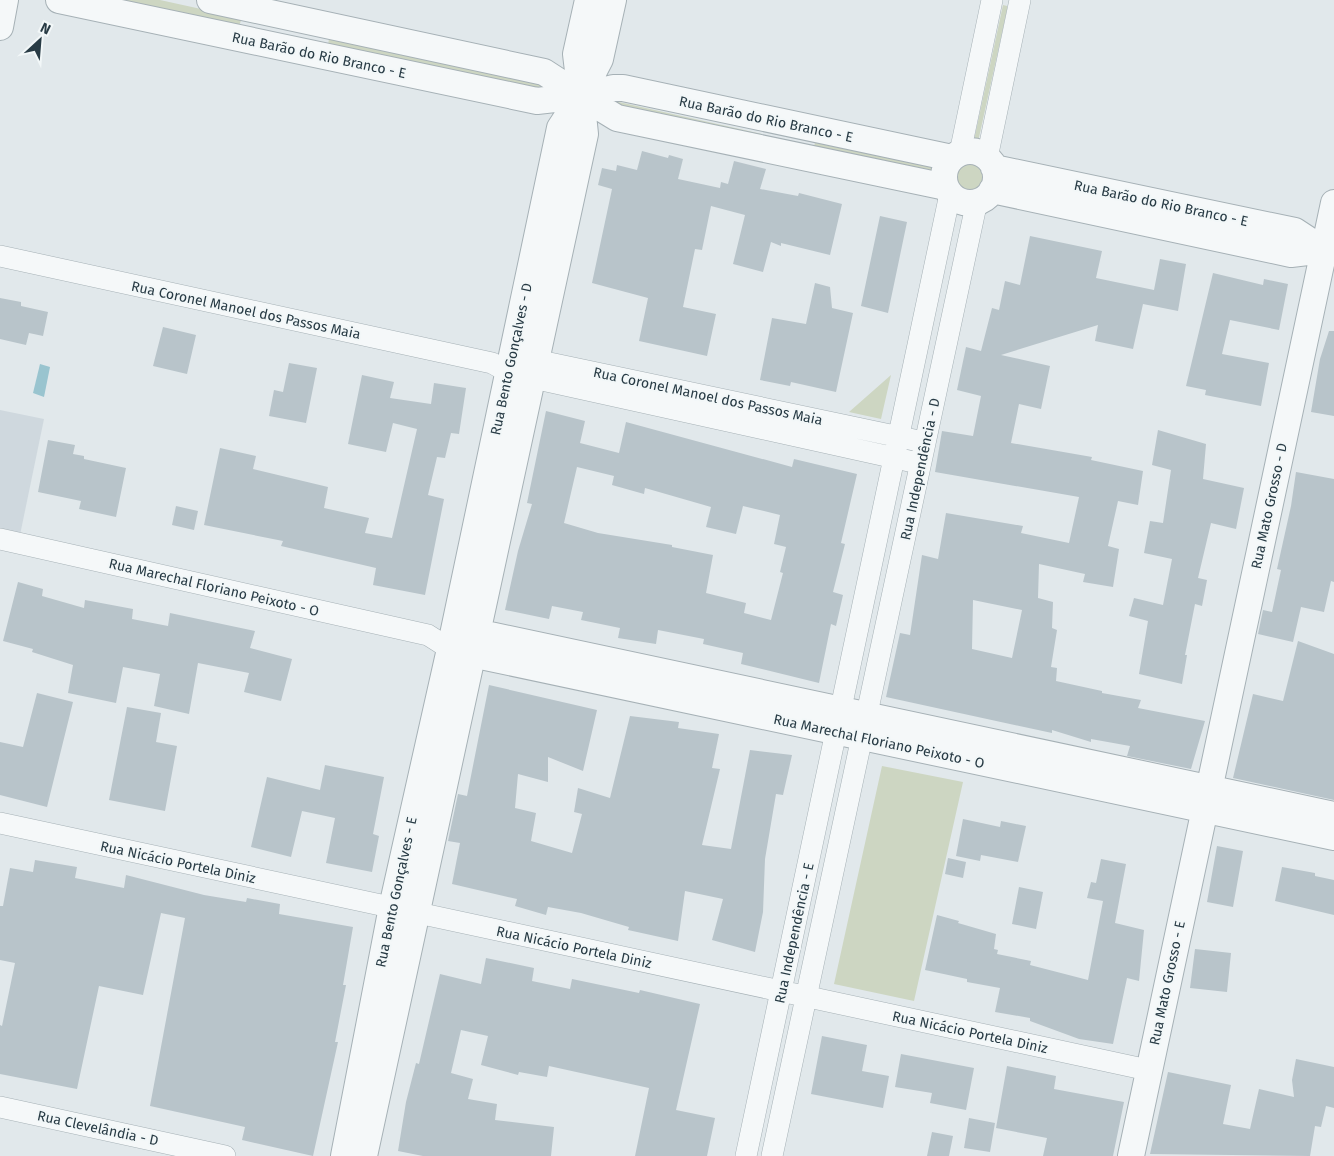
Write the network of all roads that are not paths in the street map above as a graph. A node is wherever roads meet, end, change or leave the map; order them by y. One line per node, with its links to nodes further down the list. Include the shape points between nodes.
1 (5, 0): 9 (street)
2 (59, 0): 10 (street, Rua Barão do Rio Branco - E)
3 (210, 0): 8 (street)
4 (588, 0): 11 (street, Rua Bento Gonçalves - D, via 576,54)
5 (613, 0): 11 (street, Rua Bento Gonçalves - D, via 600,60)
6 (992, 0): 14 (street)
7 (1020, 0): 15 (street, Rua Independência - D)
8 (283, 16): 10 (street); 11 (street, via 544,72)
9 (0, 27)
10 (277, 46): 11 (street, Rua Barão do Rio Branco - E, via 537,101)
11 (581, 96): 12 (street, Rua Barão do Rio Branco - E, via 623,88); 13 (street, via 617,118); 18 (street, Rua Bento Gonçalves - D, via 560,128); 20 (street, Rua Bento Gonçalves - D, via 585,134)
12 (794, 125): 13 (street); 14 (street, Rua Barão do Rio Branco - E)
13 (788, 154): 16 (street)
14 (956, 156): 15 (street, via 974,152); 16 (street, via 945,169)
15 (988, 179): 16 (street, via 966,202); 19 (street, Rua Barão do Rio Branco - E, via 1143,211 1291,254); 23 (street, Rua Independência - D)
16 (948, 191): 22 (street, Rua Independência - D)
17 (1334, 203): 19 (street, Rua Mato Grosso - D)
18 (534, 251): 20 (street); 24 (street, Rua Bento Gonçalves - D)
19 (1331, 252): 39 (street, Rua Mato Grosso - D)
20 (559, 255): 25 (street, Rua Bento Gonçalves - D)
21 (0, 256): 24 (street, Rua Coronel Manoel dos Passos Maia)
22 (929, 300): 23 (street); 27 (street, Rua Independência - D)
23 (955, 305): 28 (street, Rua Independência - D)
24 (504, 364): 25 (street, Rua Coronel Manoel dos Passos Maia); 31 (street, Rua Bento Gonçalves - D)
25 (535, 369): 26 (street, Rua Coronel Manoel dos Passos Maia); 32 (street, Rua Bento Gonçalves - D)
26 (721, 409): 27 (street, Rua Coronel Manoel dos Passos Maia); 29 (street, Rua Coronel Manoel dos Passos Maia)
27 (900, 436): 28 (street, Rua Coronel Manoel dos Passos Maia); 29 (street, Rua Independência - D)
28 (925, 442): 30 (street, Rua Independência - D)
29 (895, 458): 30 (street, Rua Coronel Manoel dos Passos Maia); 34 (street, Rua Independência - D)
30 (921, 463): 35 (street, Rua Independência - D)
31 (488, 466): 32 (street); 36 (street, Rua Bento Gonçalves - D)
32 (513, 472): 36 (street, Rua Bento Gonçalves - D)
33 (0, 539): 36 (street, Rua Marechal Floriano Peixoto - O)
34 (877, 546): 35 (street); 37 (street, Rua Independência - D)
35 (902, 551): 38 (street, Rua Independência - D)
36 (463, 641): 37 (street, Rua Marechal Floriano Peixoto - O); 43 (street, Rua Bento Gonçalves - E); 44 (street, Rua Bento Gonçalves - E)
37 (840, 721): 38 (street, Rua Marechal Floriano Peixoto - O); 45 (street, Rua Independência - E)
38 (865, 726): 39 (street, Rua Marechal Floriano Peixoto - O); 46 (street, Rua Independência - E)
39 (1206, 799): 40 (street, Rua Marechal Floriano Peixoto - O); 42 (street, Rua Marechal Floriano Peixoto - O); 47 (street, Rua Mato Grosso - E)
40 (1334, 815)
41 (0, 823): 43 (street, Rua Nicácio Portela Diniz)
42 (1334, 837)
43 (392, 907): 44 (street, Rua Nicácio Portela Diniz); 52 (street, Rua Bento Gonçalves - E)
44 (417, 913): 45 (street, Rua Nicácio Portela Diniz); 53 (street, Rua Bento Gonçalves - E)
45 (782, 991): 46 (street, Rua Nicácio Portela Diniz); 48 (street, Rua Independência - E)
46 (806, 996): 47 (street, Rua Nicácio Portela Diniz); 49 (street, Rua Independência - E)
47 (1148, 1070): 56 (street, Rua Mato Grosso - E)
48 (759, 1096): 49 (street); 54 (street, Rua Independência - E)
49 (784, 1101): 55 (street, Rua Independência - E)
50 (0, 1107): 51 (street, Rua Clevelândia - D)
51 (225, 1156)
52 (344, 1156)
53 (364, 1156)
54 (746, 1156)
55 (772, 1156)
56 (1130, 1156)

